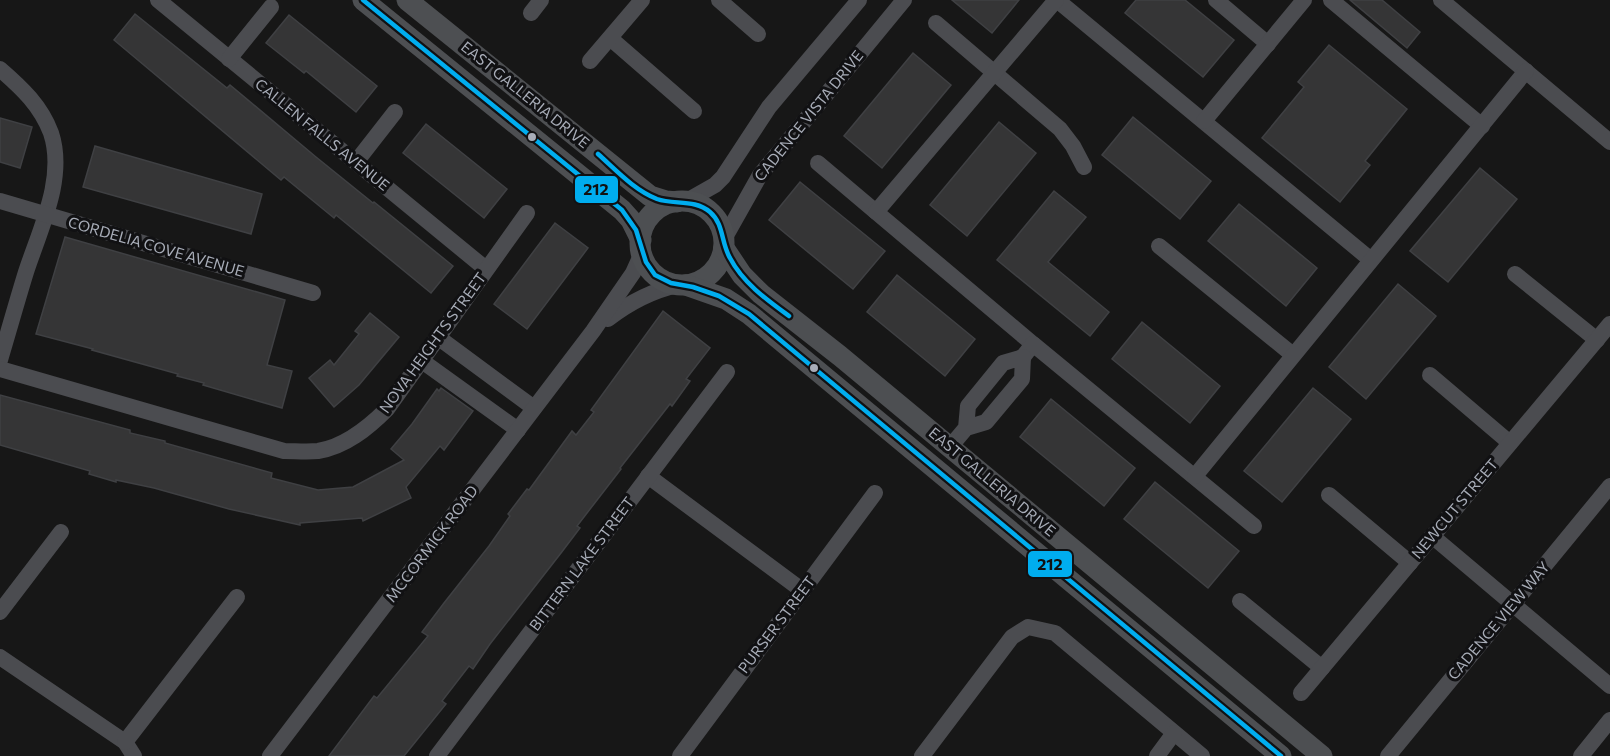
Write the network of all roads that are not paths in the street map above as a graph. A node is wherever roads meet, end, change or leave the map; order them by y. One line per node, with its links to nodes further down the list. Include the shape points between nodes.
1 (158, 0): 18 (street, CALLEN FALLS AVENUE)
2 (363, 0): 38 (main road, EAST GALLERIA DRIVE, via 622,210 631,220)
3 (407, 0): 32 (main road, EAST GALLERIA DRIVE, via 646,193 660,200)
4 (719, 0): 15 (street)
5 (859, 0): 32 (street, CADENCE VISTA DRIVE, via 770,107 723,177)
6 (904, 0): 36 (street, CADENCE VISTA DRIVE, via 760,175)
7 (1057, 0): 22 (street); 25 (street)
8 (1216, 0): 17 (street)
9 (1304, 0): 17 (street)
10 (1332, 0): 26 (street)
11 (1441, 0): 21 (street)
12 (636, 2): 16 (street)
13 (271, 7): 18 (street)
14 (936, 23): 22 (street)
15 (759, 34)
16 (610, 38): 19 (street); 23 (street)
17 (1268, 44): 25 (street)
18 (229, 58): 28 (street, CALLEN FALLS AVENUE)
19 (590, 61)
20 (0, 69): 35 (street, via 39,109 51,134 54,182)
21 (1526, 71): 26 (street); 27 (street)
22 (995, 73): 30 (street, via 1060,129); 33 (street)
23 (694, 111)
24 (395, 112): 28 (street)
25 (1204, 121): 39 (street)
26 (1482, 126): 39 (street)
27 (1610, 141)
28 (356, 162): 40 (street, CALLEN FALLS AVENUE)
29 (818, 163): 33 (street)
30 (1084, 168)
31 (0, 201): 35 (street, CORDELIA COVE AVENUE)
32 (681, 202): 36 (main road, via 699,205 714,215); 38 (main road, via 653,213 643,228)
33 (876, 212): 48 (street)
34 (527, 213): 40 (street, NOVA HEIGHTS STREET)
35 (45, 214): 43 (street, CORDELIA COVE AVENUE); 50 (street)
36 (724, 243): 42 (main road, via 719,264 709,276); 61 (main road, EAST GALLERIA DRIVE, via 742,275 761,294)
37 (1160, 246): 49 (street)
38 (641, 247): 42 (main road, via 646,264 655,275); 45 (street, MCCORMICK ROAD, via 633,273)
39 (1371, 260): 49 (street)
40 (486, 269): 46 (street, NOVA HEIGHTS STREET)
41 (1515, 274): 47 (street)
42 (682, 285): 45 (street, MCCORMICK ROAD, via 648,293); 89 (main road, EAST GALLERIA DRIVE, via 726,299 749,314)
43 (313, 293)
44 (1610, 324): 47 (street, NEWCUT STREET)
45 (593, 331): 57 (street, MCCORMICK ROAD)
46 (439, 338): 51 (street, NOVA HEIGHTS STREET); 52 (street)
47 (1597, 340): 60 (street, NEWCUT STREET)
48 (1028, 351): 58 (street, via 1003,363 968,406); 58 (street, via 1022,379 986,422); 63 (street)
49 (1293, 355): 63 (street)
50 (0, 360)
51 (422, 361): 53 (street, NOVA HEIGHTS STREET, via 387,410 370,426 319,451 284,451); 56 (street)
52 (478, 367): 56 (street); 57 (street)
53 (0, 369)
54 (726, 372): 62 (street, BITTERN LAKE STREET)
55 (1430, 375): 60 (street)
56 (462, 389): 59 (street)
57 (534, 408): 59 (street, MCCORMICK ROAD)
58 (966, 428): 61 (street)
59 (518, 430): 83 (street, MCCORMICK ROAD)
60 (1510, 443): 69 (street, NEWCUT STREET)
61 (950, 447): 90 (main road, EAST GALLERIA DRIVE)
62 (648, 476): 71 (street); 84 (street, BITTERN LAKE STREET)
63 (1195, 476): 67 (street)
64 (1610, 486): 74 (street, CADENCE VIEW WAY)
65 (874, 493): 71 (street, PURSER STREET)
66 (1329, 495): 70 (street)
67 (1254, 526)
68 (61, 532): 75 (street)
69 (1432, 536): 70 (street, NEWCUT STREET); 74 (street)
70 (1410, 563): 77 (street, NEWCUT STREET)
71 (803, 591): 85 (street, PURSER STREET)
72 (237, 597): 82 (street)
73 (1240, 601): 77 (street)
74 (1513, 604): 78 (street); 91 (street, CADENCE VIEW WAY)
75 (0, 612)
76 (0, 657): 82 (street)
77 (1322, 668): 79 (street, NEWCUT STREET)
78 (1610, 686)
79 (1301, 693)
80 (1610, 720): 92 (street)
81 (1174, 733): 86 (street, via 1055,633 1028,627 1012,637); 87 (street); 88 (street)
82 (130, 749)
83 (270, 756)
84 (437, 756)
85 (680, 756)
86 (922, 756)
87 (1157, 756)
88 (1202, 756)
89 (1281, 756)
90 (1322, 756)
91 (1388, 756)
92 (1581, 756)

